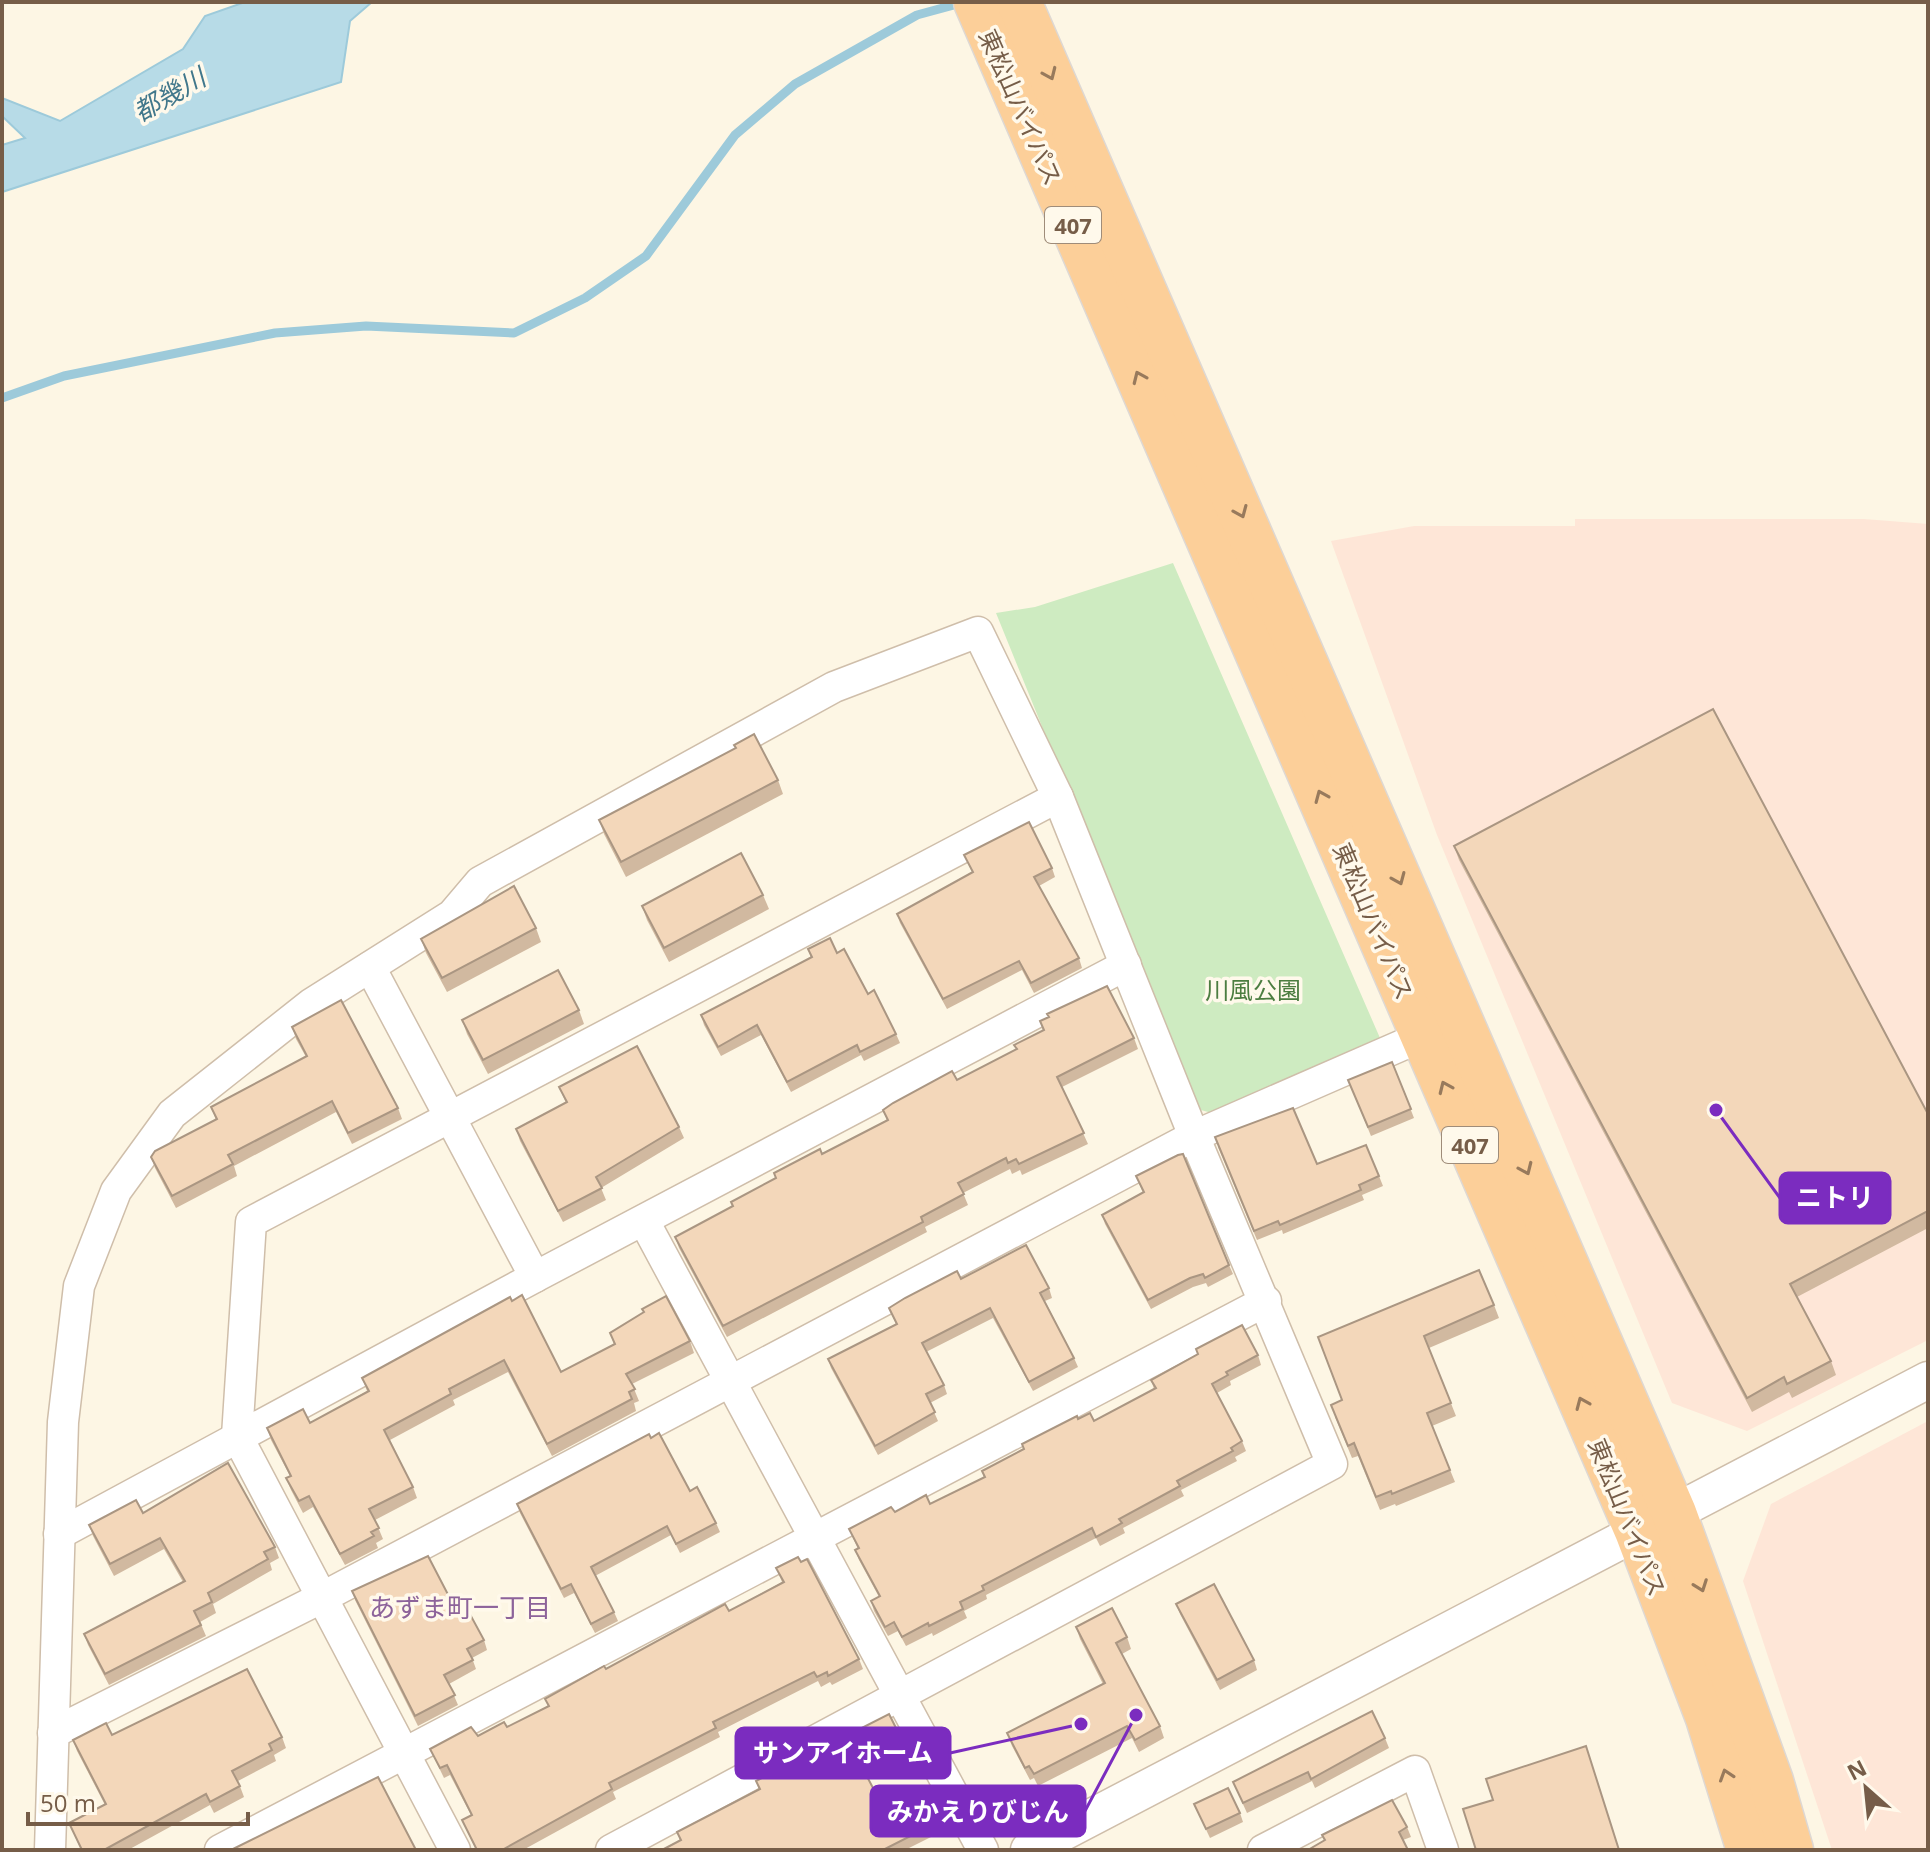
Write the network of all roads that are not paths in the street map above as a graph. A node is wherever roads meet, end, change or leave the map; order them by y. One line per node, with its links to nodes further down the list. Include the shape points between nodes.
1 (976, 2): 3 (highway, 東松山バイパス / 407, one-way to 1)
2 (1019, 2): 3 (highway, 東松山バイパス / 407, one-way to 3)
3 (1190, 445): 7 (highway, 東松山バイパス / 407, one-way to 3); 16 (highway, 東松山バイパス / 407, one-way to 16)
4 (1058, 797): 5 (street); 6 (street, via 978,632 821,694 480,882 452,915); 8 (street)
5 (1126, 965): 9 (street); 10 (street)
6 (370, 967): 8 (street); 17 (street, via 311,1004 172,1114 116,1191 79,1286 63,1422)
7 (1423, 1036): 9 (street); 16 (highway, 東松山バイパス / 407, one-way to 7)
8 (450, 1119): 11 (street); 15 (street, via 251,1222)
9 (1194, 1136): 12 (street); 14 (street)
10 (644, 1221): 11 (street); 14 (street)
11 (535, 1277): 15 (street)
12 (1266, 1301): 18 (street); 20 (street, via 1332,1464)
13 (1928, 1380): 16 (street)
14 (731, 1383): 18 (street); 19 (street)
15 (237, 1436): 17 (street); 19 (street)
16 (1656, 1522): 28 (street); 31 (highway, 東松山バイパス / 407, one-way to 16); 32 (highway, 東松山バイパス / 407, one-way to 32, via 1771,1781)
17 (59, 1534): 21 (street)
18 (815, 1539): 20 (street); 22 (street)
19 (321, 1598): 21 (street); 22 (street)
20 (900, 1697): 26 (street); 27 (street)
21 (53, 1733): 23 (street)
22 (404, 1756): 24 (street); 25 (street)
23 (50, 1850)
24 (220, 1850)
25 (455, 1850)
26 (611, 1850)
27 (983, 1850)
28 (1029, 1850)
29 (1263, 1850): 30 (street, via 1415,1771)
30 (1443, 1850)
31 (1749, 1850)
32 (1791, 1850)

